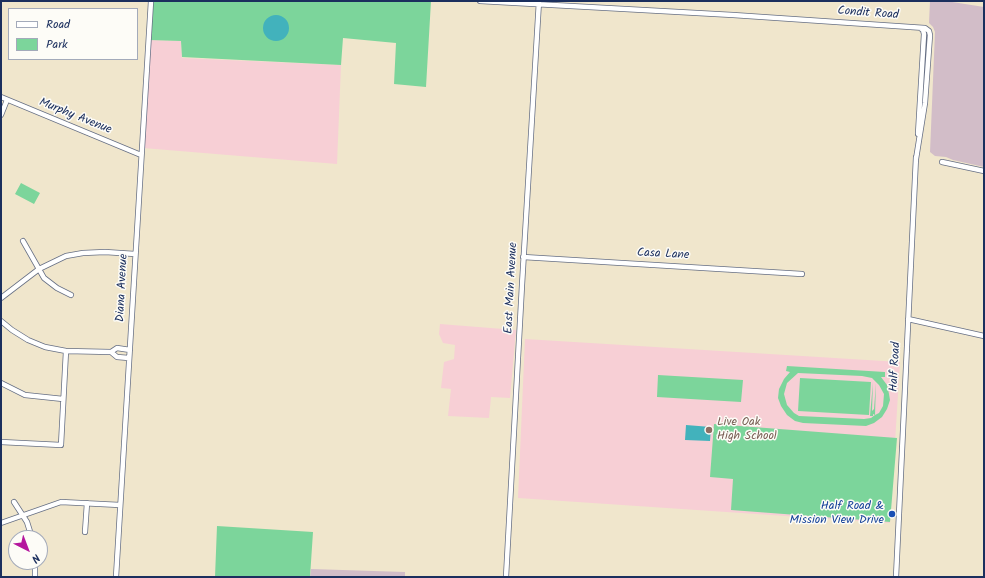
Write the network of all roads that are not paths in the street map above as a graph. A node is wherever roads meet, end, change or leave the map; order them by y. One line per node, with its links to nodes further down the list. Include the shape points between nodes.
1 (151, 1): 8 (street, Diana Avenue)
2 (480, 1): 3 (street, Condit Road)
3 (539, 3): 4 (street, Condit Road); 13 (street, East Main Avenue)
4 (920, 28): 18 (street, Half Road, via 924,34)
5 (1, 97): 6 (street, Murphy Avenue)
6 (7, 100): 7 (street); 8 (street, Murphy Avenue)
7 (1, 115)
8 (141, 155): 12 (street, Diana Avenue)
9 (942, 162): 10 (street)
10 (984, 171)
11 (24, 241): 14 (street)
12 (135, 254): 14 (street, via 83,252 53,261); 21 (street, Diana Avenue)
13 (524, 257): 15 (street, Casa Lane); 36 (street, East Main Avenue)
14 (39, 269): 16 (street, via 51,284); 17 (street)
15 (802, 274)
16 (70, 295)
17 (1, 298)
18 (908, 319): 20 (street); 37 (street, Half Road)
19 (1, 321): 22 (street, via 28,340)
20 (984, 336)
21 (130, 350): 23 (street, via 117,348); 24 (street, Diana Avenue)
22 (66, 351): 23 (street); 26 (street)
23 (111, 352): 24 (street, via 117,357)
24 (129, 358): 30 (street, Diana Avenue)
25 (1, 383): 26 (street, via 25,395)
26 (63, 399): 27 (street, via 61,445)
27 (1, 442)
28 (14, 502): 31 (street)
29 (87, 503): 30 (street); 31 (street, via 61,502); 34 (street)
30 (120, 505): 35 (street, Diana Avenue)
31 (23, 515): 32 (street); 33 (street)
32 (1, 523)
33 (30, 530)
34 (85, 532)
35 (116, 577)
36 (506, 577)
37 (896, 577)

